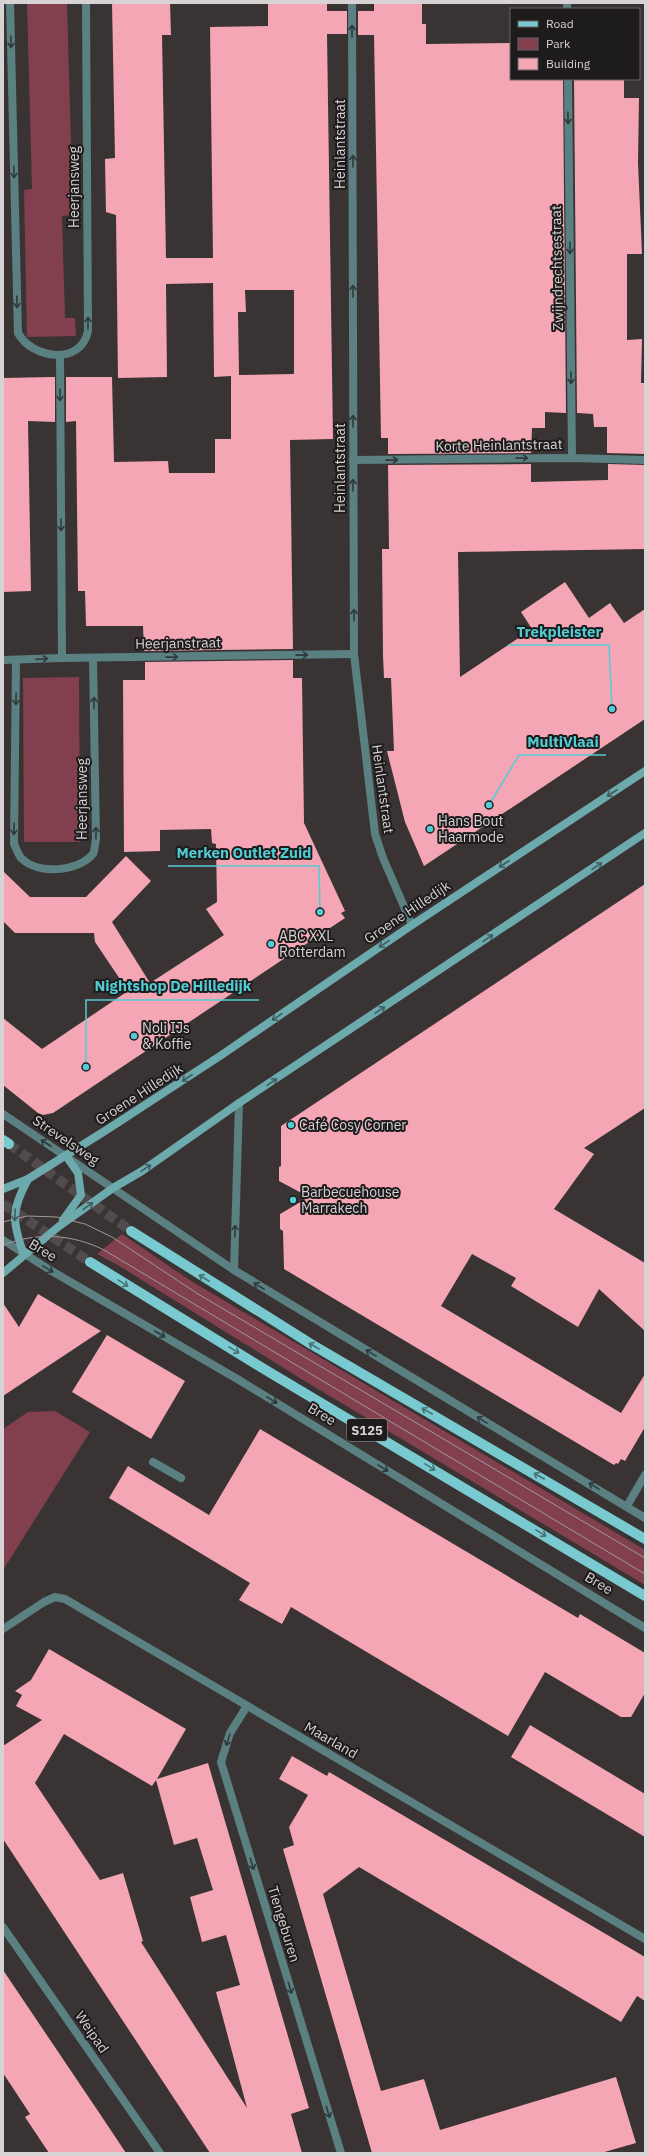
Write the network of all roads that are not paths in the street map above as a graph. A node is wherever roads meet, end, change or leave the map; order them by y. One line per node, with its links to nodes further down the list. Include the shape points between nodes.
1 (10, 3): 5 (street, one-way to 5, via 18,333 29,347)
2 (86, 3): 5 (street, Heerjansweg, one-way to 2, via 81,347 88,331)
3 (352, 3): 7 (street, Heinlantstraat, one-way to 3)
4 (568, 80): 6 (street, Zwijndrechtsestraat, one-way to 6)
5 (60, 356): 10 (street, one-way to 10)
6 (572, 458): 7 (street, Korte Heinlantstraat, one-way to 6); 8 (street, Korte Heinlantstraat)
7 (353, 460): 9 (street, Heinlantstraat, one-way to 7)
8 (645, 460)
9 (354, 654): 11 (street, Heerjanstraat, one-way to 9); 16 (street, Heinlantstraat, via 375,834)
10 (62, 658): 11 (street, Heerjanstraat); 13 (street, Heerjanstraat, one-way to 10)
11 (93, 658): 13 (street, Heerjansweg, one-way to 11, via 14,844 21,858 34,866 52,869 76,865 86,859 93,853 96,839)
12 (3, 660): 13 (street, Heerjanstraat)
13 (16, 660)
14 (645, 771): 16 (street, Groene Hilledijk, one-way to 16)
15 (645, 833): 17 (street, one-way to 15)
16 (412, 925): 19 (street, Groene Hilledijk, one-way to 19, via 220,1056)
17 (239, 1103): 21 (street, one-way to 17, via 142,1171); 28 (street, one-way to 17)
18 (3, 1114): 19 (street, Strevelsweg, one-way to 18)
19 (66, 1156): 20 (street, Groene Hilledijk); 21 (street, Strevelsweg); 23 (street, via 78,1173 81,1195)
20 (28, 1179): 22 (street, Groene Hilledijk); 26 (street, one-way to 26, via 15,1205 14,1218)
21 (113, 1188): 23 (street, one-way to 21); 28 (street)
22 (3, 1189)
23 (58, 1227): 26 (street)
24 (131, 1231): 35 (main road, one-way to 24, via 311,1344)
25 (3, 1240): 26 (street, Bree)
26 (24, 1255): 29 (street); 37 (street, Bree, one-way to 37, via 239,1380)
27 (90, 1262): 36 (main road, Bree / S125, one-way to 36)
28 (234, 1270): 33 (street, one-way to 28)
29 (3, 1273)
30 (153, 1462): 32 (street)
31 (645, 1475): 33 (street)
32 (181, 1478)
33 (627, 1506): 34 (street)
34 (645, 1518)
35 (645, 1539)
36 (645, 1596)
37 (645, 1628)
38 (3, 1629): 39 (street, Maarland, via 44,1602 55,1597 65,1599)
39 (246, 1706): 41 (street, Maarland); 43 (street, Tiengeburen, one-way to 43, via 230,1733 221,1762)
40 (3, 1926): 42 (street, Weipad)
41 (645, 1939)
42 (160, 2153)
43 (341, 2153)

